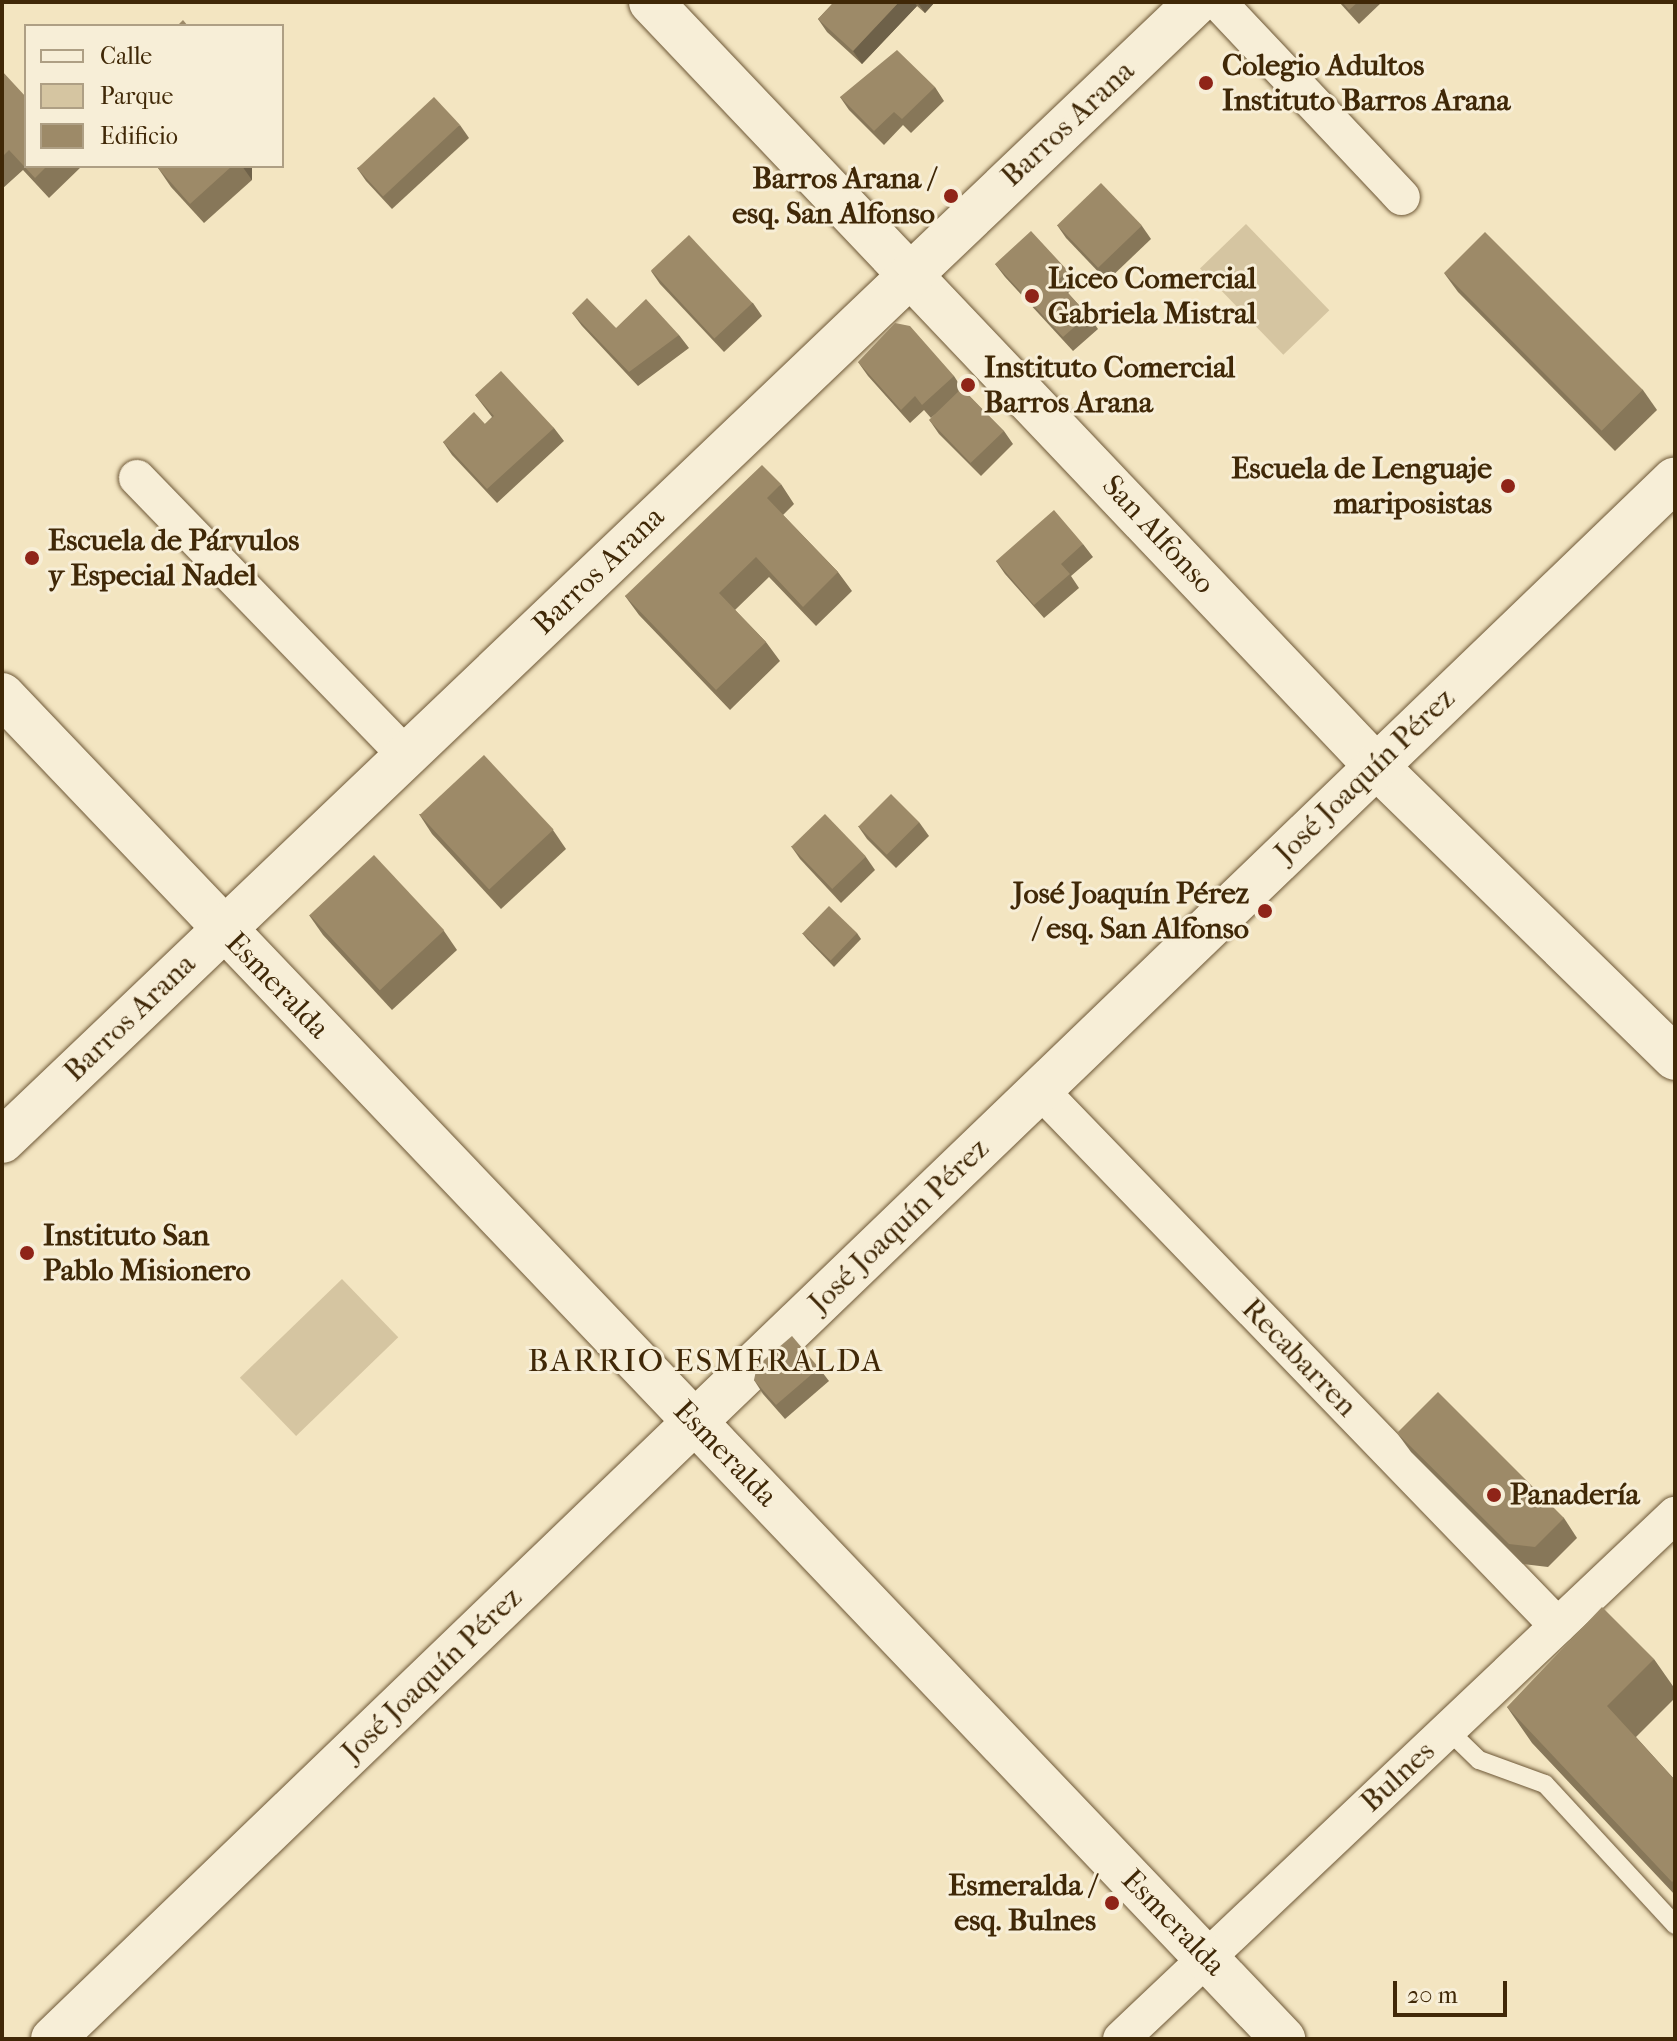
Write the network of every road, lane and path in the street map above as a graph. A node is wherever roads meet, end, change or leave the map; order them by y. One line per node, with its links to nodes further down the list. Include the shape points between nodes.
1 (651, 2): 5 (main road, San Alfonso)
2 (1197, 2): 5 (main road, Barros Arana)
3 (1218, 2): 4 (street)
4 (1402, 197)
5 (912, 273): 9 (main road, Barros Arana); 10 (main road, San Alfonso)
6 (137, 478): 9 (street)
7 (1675, 479): 10 (main road, José Joaquín Pérez)
8 (2, 695): 11 (main road, Esmeralda)
9 (406, 756): 11 (main road, Barros Arana)
10 (1376, 766): 12 (main road, San Alfonso); 13 (main road, José Joaquín Pérez)
11 (223, 929): 14 (main road, Barros Arana); 15 (main road, Esmeralda)
12 (1675, 1058)
13 (1040, 1090): 15 (main road, José Joaquín Pérez); 17 (street, Recabarren)
14 (2, 1141)
15 (695, 1423): 20 (main road, Esmeralda); 21 (main road, José Joaquín Pérez)
16 (1675, 1515): 17 (street, Bulnes)
17 (1558, 1626): 18 (street, Bulnes)
18 (1448, 1730): 19 (lane, via 1479,1760 1545,1784); 20 (street, Bulnes)
19 (1675, 1925)
20 (1207, 1958): 22 (street, Bulnes); 23 (main road, Esmeralda)
21 (53, 2039)
22 (1121, 2039)
23 (1283, 2039)

